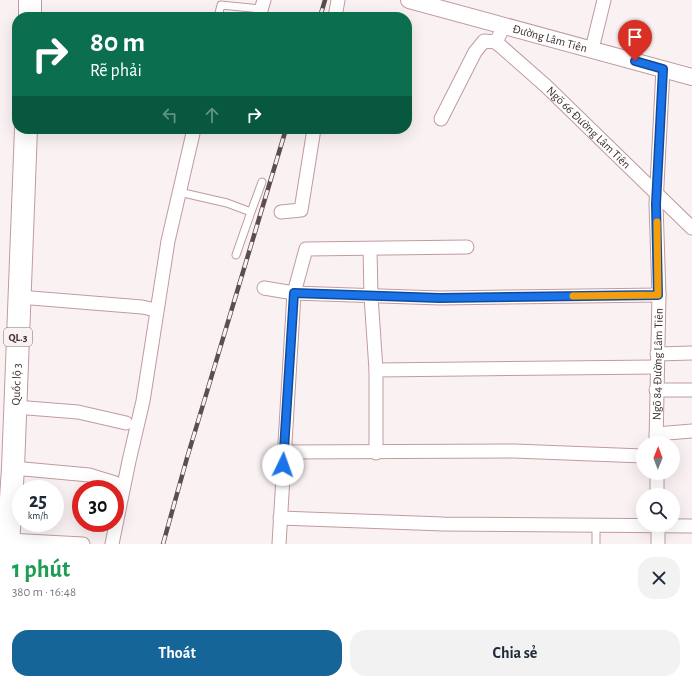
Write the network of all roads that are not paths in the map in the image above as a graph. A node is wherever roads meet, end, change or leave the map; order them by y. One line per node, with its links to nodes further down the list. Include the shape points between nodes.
1 (30, 0): 6 (highway)
2 (338, 0): 8 (street)
3 (409, 0): 9 (street, Đường Lâm Tiên)
4 (604, 0): 11 (street)
5 (261, 9): 7 (lane, via 221,4)
6 (30, 12)
7 (219, 12)
8 (336, 12)
9 (504, 26): 10 (street); 11 (street, Đường Lâm Tiên)
10 (496, 42): 14 (street, via 484,41 475,52); 20 (street, Ngõ 66 Đường Lâm Tiên, via 546,86)
11 (592, 49): 12 (street, Đường Lâm Tiên)
12 (663, 69): 13 (street, Đường Lâm Tiên); 20 (street, Ngõ 84 Đường Lâm Tiên)
13 (692, 77)
14 (441, 119)
15 (26, 134): 31 (highway, Quốc lộ 3 / QL.3)
16 (193, 134): 19 (street)
17 (313, 134): 22 (street, via 301,210)
18 (262, 182): 21 (lane)
19 (179, 192): 21 (lane, via 227,203); 32 (street)
20 (657, 193): 23 (street, Ngõ 66 Đường Lâm Tiên); 29 (street, Ngõ 84 Đường Lâm Tiên)
21 (251, 212): 26 (lane)
22 (281, 212)
23 (692, 228)
24 (467, 248): 25 (street)
25 (370, 249): 28 (street, via 306,249); 30 (street)
26 (236, 255)
27 (264, 288): 28 (street)
28 (294, 293): 30 (street); 43 (street)
29 (658, 295): 30 (street, via 440,298); 34 (street, Ngõ 84 Đường Lâm Tiên)
30 (371, 296): 35 (street)
31 (19, 297): 32 (street); 38 (highway, Quốc lộ 3 / QL.3)
32 (156, 310): 56 (street, via 143,401)
33 (692, 353): 34 (street)
34 (657, 360): 35 (street); 36 (street, Ngõ 84 Đường Lâm Tiên)
35 (376, 370): 44 (street)
36 (656, 390): 37 (street); 41 (street, Ngõ 84 Đường Lâm Tiên)
37 (692, 390)
38 (15, 408): 39 (street, via 78,412); 46 (highway, Quốc lộ 3 / QL.3)
39 (126, 423)
40 (692, 431): 42 (street)
41 (656, 436)
42 (666, 436)
43 (284, 452): 44 (street); 48 (street)
44 (376, 452): 45 (street, via 514,452)
45 (636, 456)
46 (13, 468): 47 (street, via 89,475); 54 (highway, Quốc lộ 3 / QL.3)
47 (105, 480)
48 (280, 518): 50 (street); 57 (street)
49 (636, 525): 50 (street)
50 (596, 526): 58 (lane)
51 (680, 526): 52 (street)
52 (692, 526)
53 (658, 532): 59 (street)
54 (6, 535): 55 (street)
55 (83, 544)
56 (112, 544)
57 (279, 544)
58 (596, 544)
59 (658, 544)

